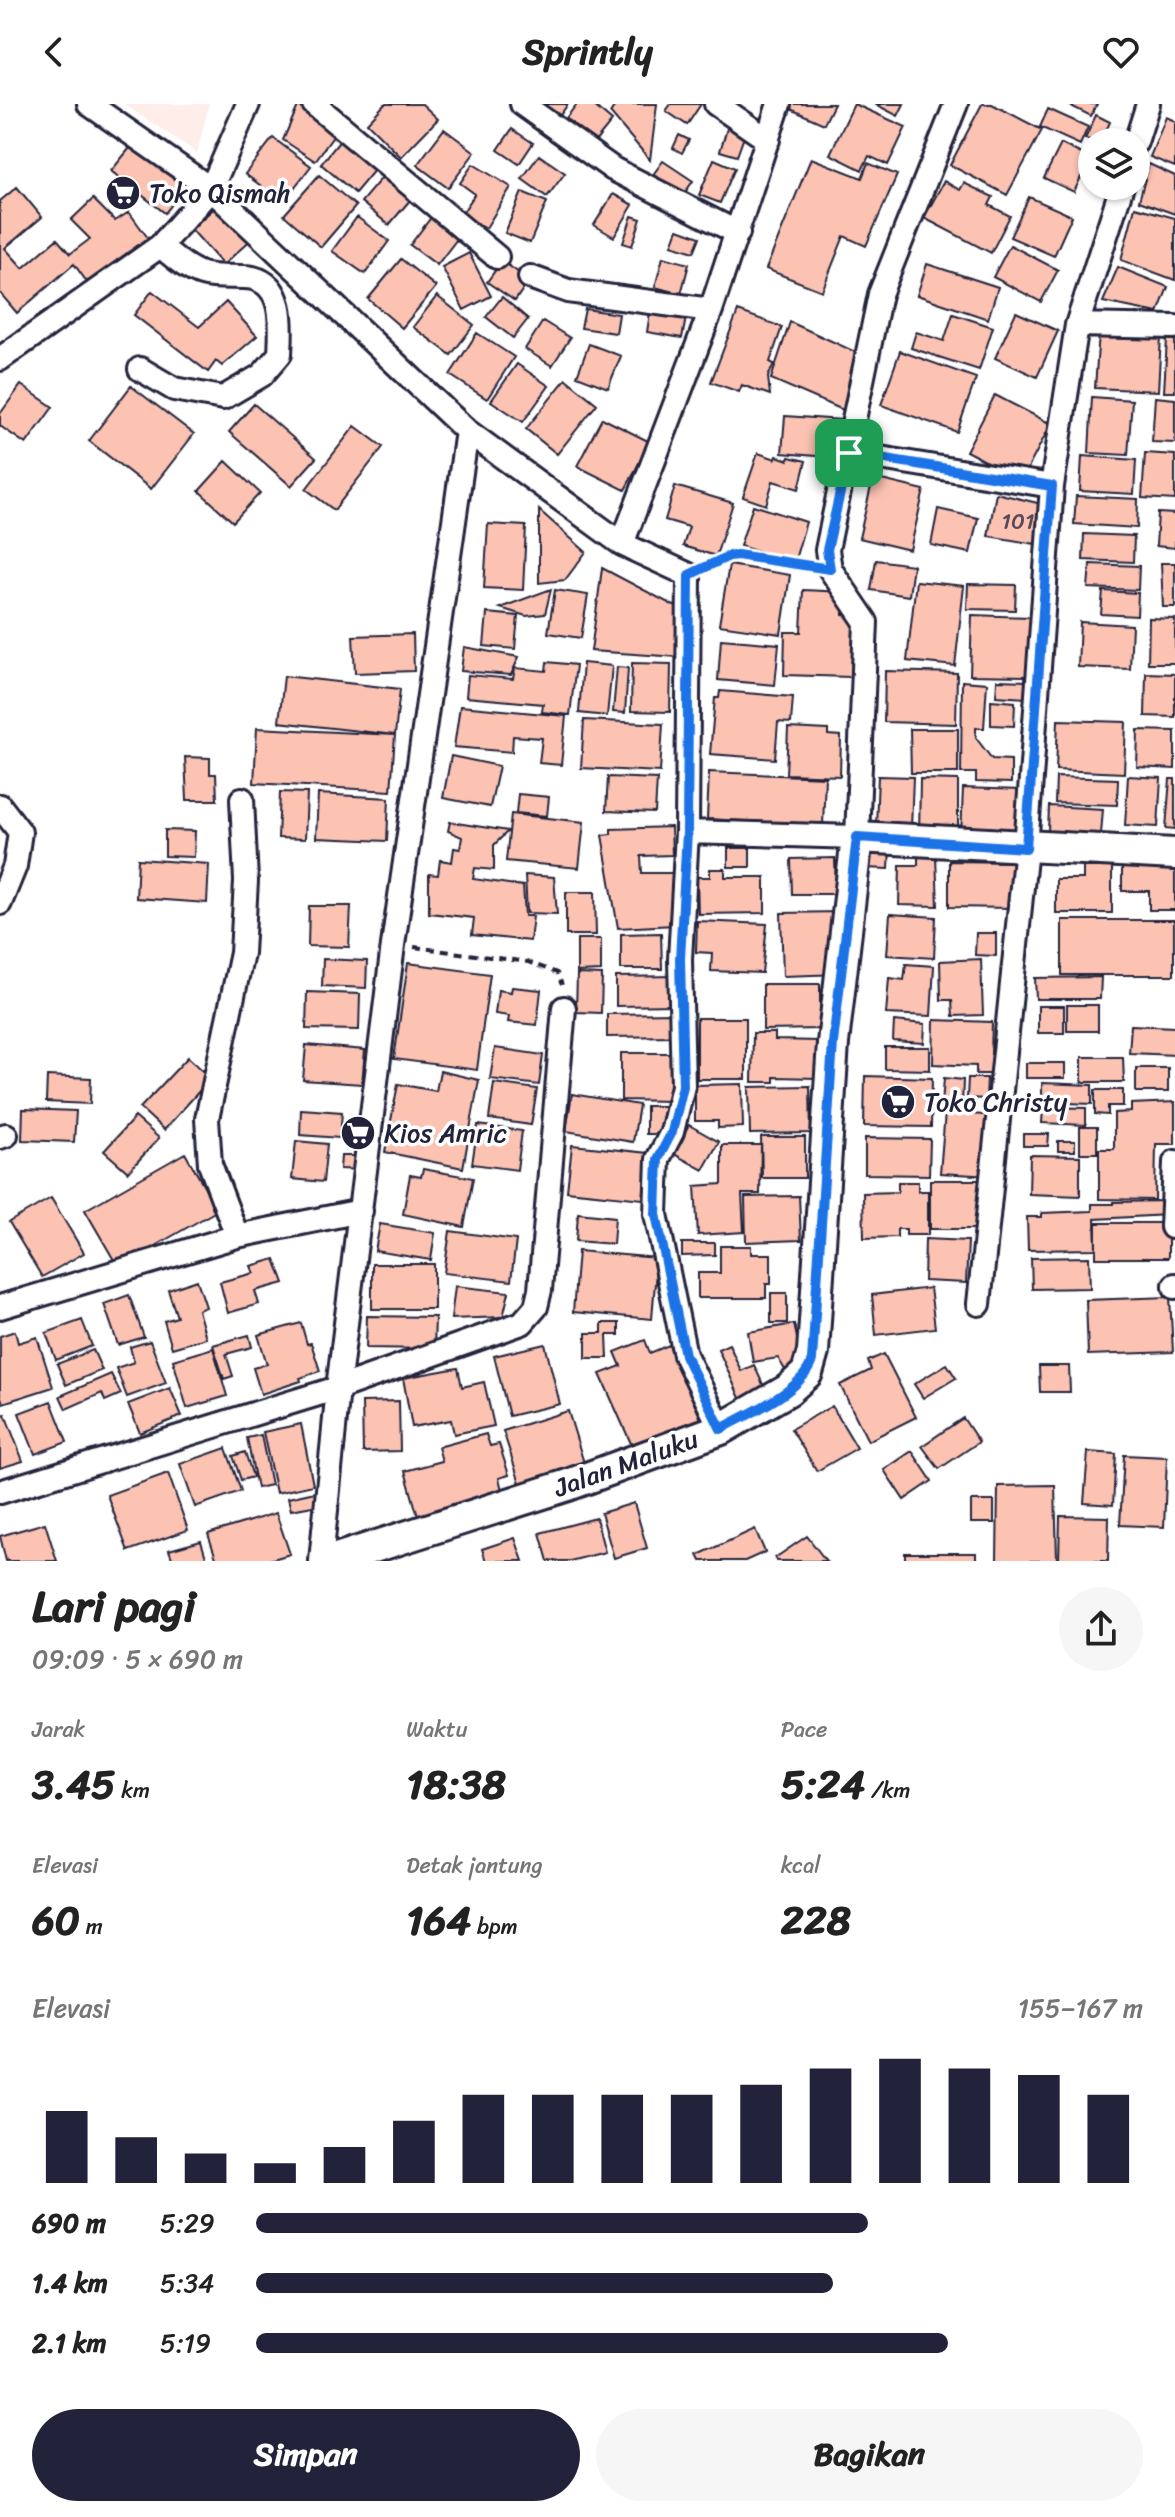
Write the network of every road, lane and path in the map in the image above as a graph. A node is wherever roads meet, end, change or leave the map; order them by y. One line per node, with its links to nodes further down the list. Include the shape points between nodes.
1 (89, 104): 11 (street)
2 (248, 104): 11 (street)
3 (314, 104): 15 (street)
4 (522, 104): 13 (street, via 613,169)
5 (716, 104): 10 (street)
6 (779, 104): 10 (street)
7 (956, 104): 23 (street, via 880,294)
8 (1148, 104): 9 (street)
9 (1140, 128)
10 (768, 140): 13 (street)
11 (211, 189): 14 (street); 22 (street)
12 (1117, 200): 18 (street)
13 (738, 233): 17 (street)
14 (160, 246): 20 (street); 21 (street, via 203,274 266,284 279,305 280,354 262,375 223,398 174,389)
15 (497, 257)
16 (530, 277): 17 (street, via 568,291)
17 (711, 310): 25 (street)
18 (1077, 325): 19 (street); 24 (street)
19 (1175, 327)
20 (0, 359)
21 (140, 369)
22 (467, 431): 25 (street); 35 (street)
23 (849, 453): 24 (street); 26 (street, via 827,550)
24 (1052, 486): 32 (street)
25 (622, 544): 27 (street)
26 (830, 569): 27 (path, via 737,555); 31 (street, via 866,622)
27 (689, 575): 30 (street)
28 (242, 799): 40 (street, via 242,953 207,1119 210,1164)
29 (0, 806): 34 (street, via 20,832 15,866)
30 (687, 832): 31 (street); 44 (street, via 680,959 683,1086 672,1132 658,1159 656,1214 685,1355)
31 (857, 837): 32 (main road); 44 (main road, Jalan Maluku, via 833,1043 812,1360 807,1373 788,1390)
32 (1026, 848): 33 (main road); 41 (street)
33 (1175, 854)
34 (0, 903)
35 (393, 945): 36 (path, via 549,968 561,982); 38 (street)
36 (564, 1008): 43 (street, via 536,1307 522,1323)
37 (1175, 1162): 39 (street)
38 (361, 1211): 40 (street); 43 (street)
39 (1172, 1227)
40 (237, 1236): 42 (street)
41 (979, 1304)
42 (0, 1307)
43 (338, 1388): 45 (street); 46 (street)
44 (721, 1429): 47 (main road, Jalan Maluku, via 568,1485)
45 (0, 1492)
46 (321, 1561)
47 (330, 1561)

